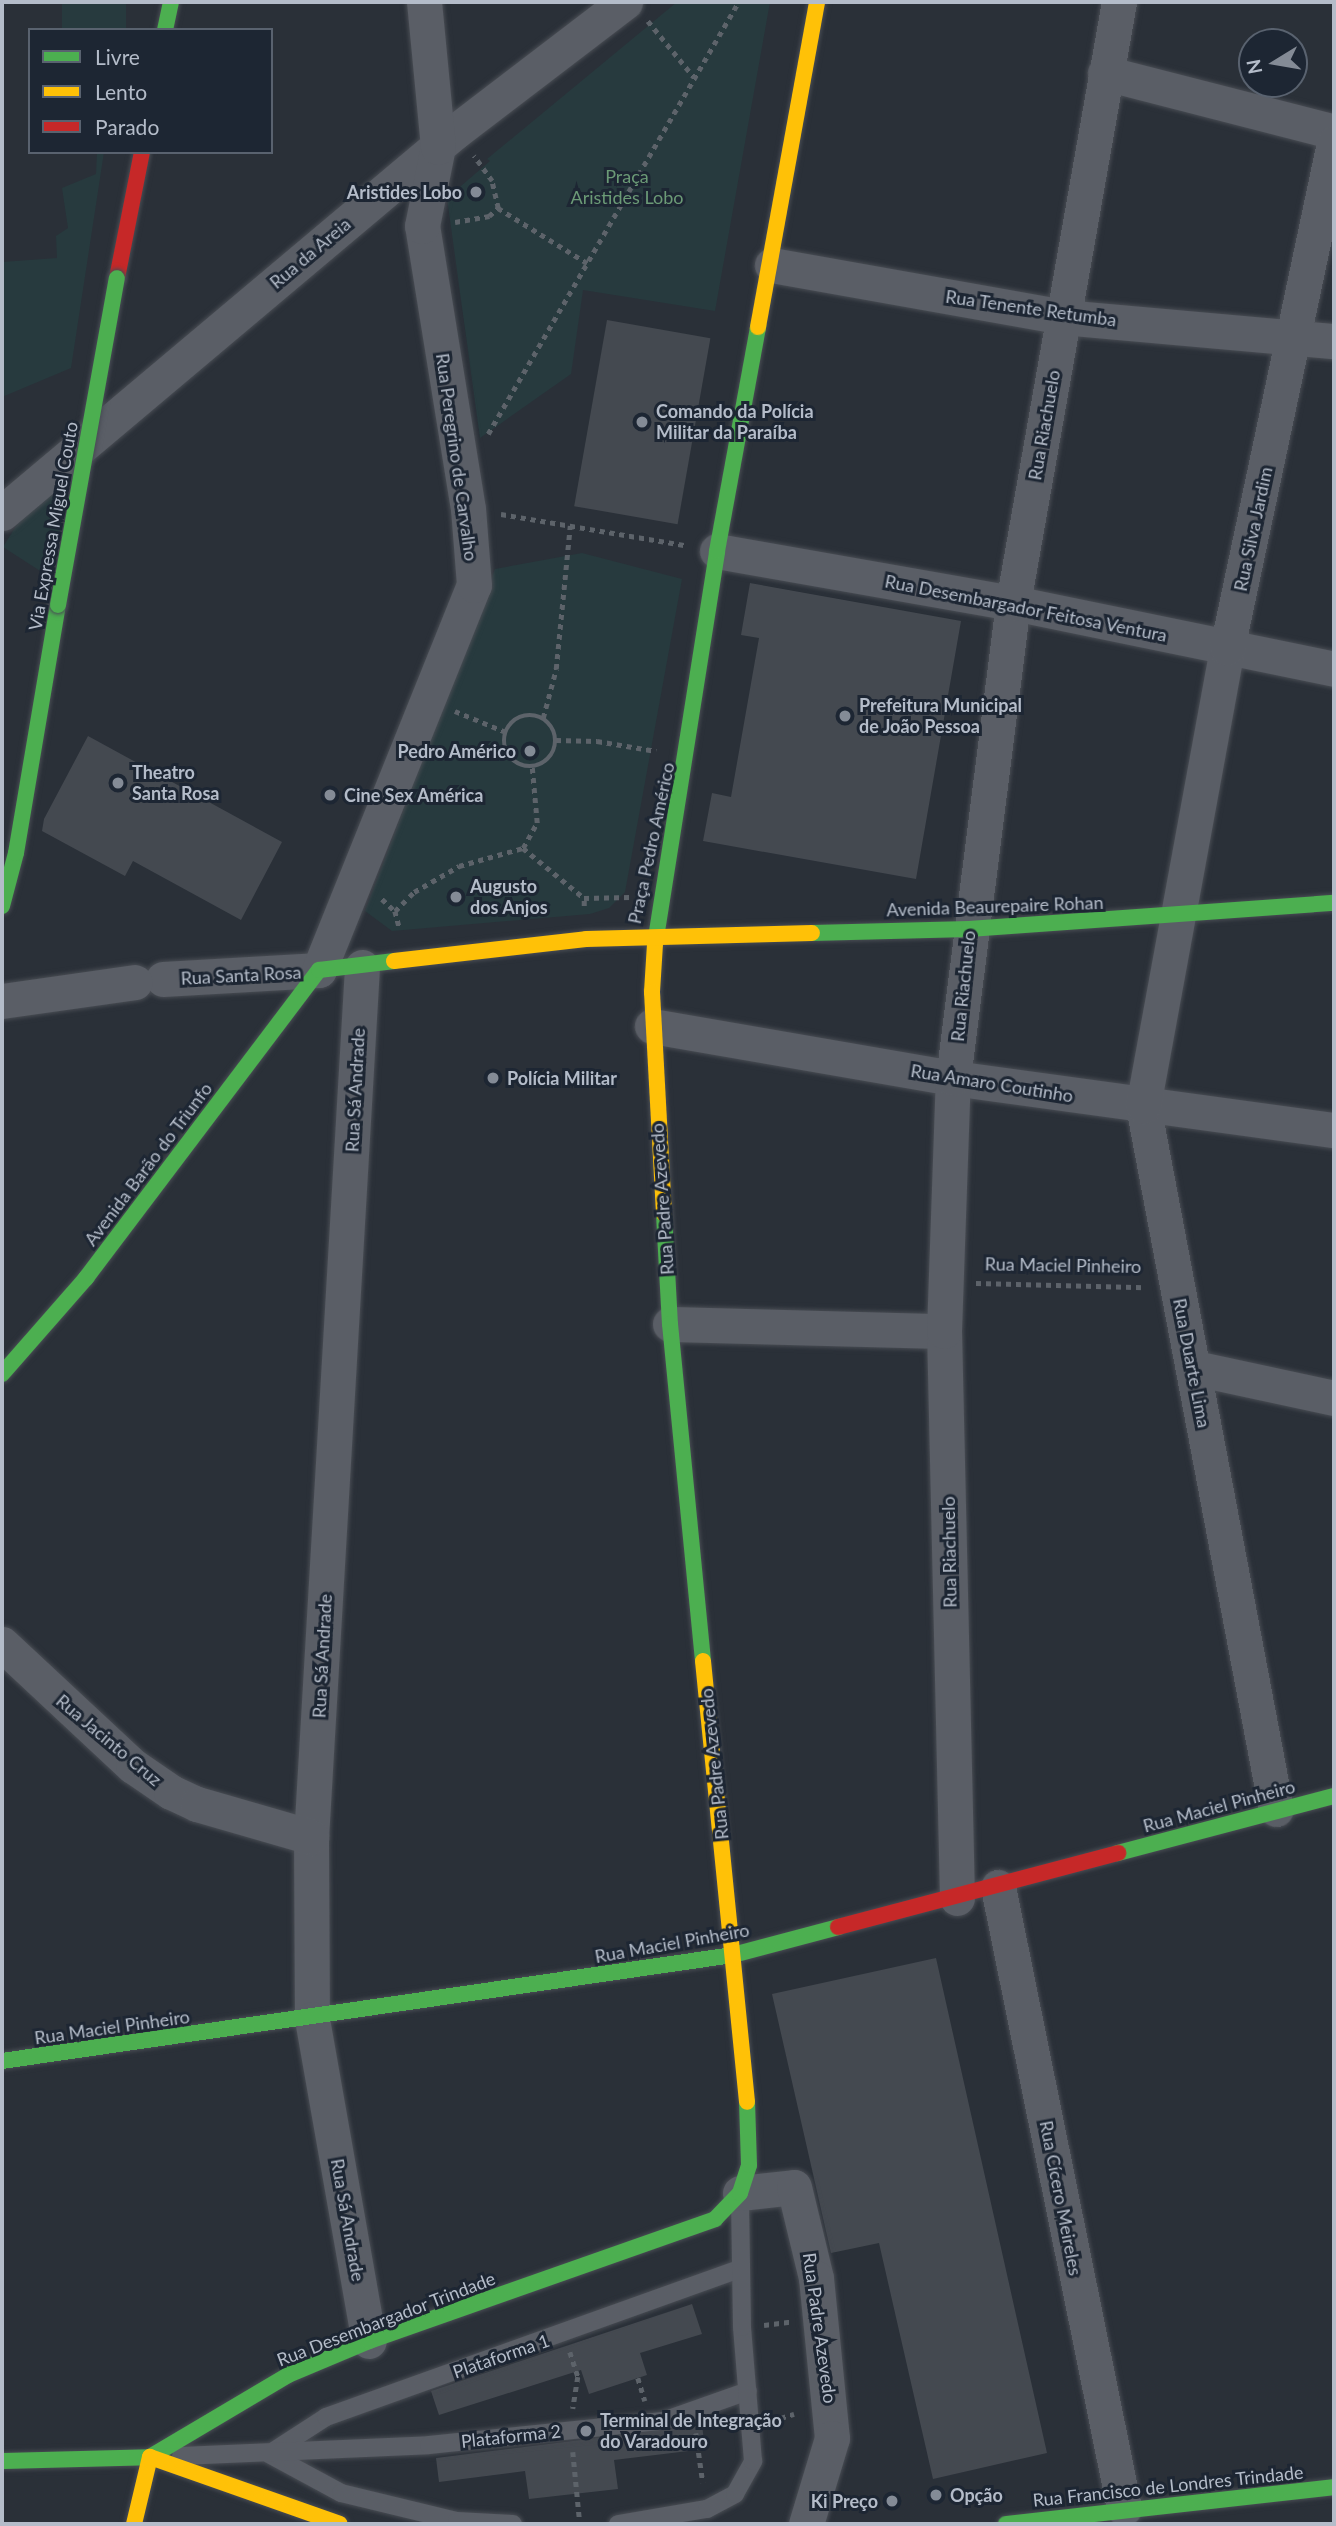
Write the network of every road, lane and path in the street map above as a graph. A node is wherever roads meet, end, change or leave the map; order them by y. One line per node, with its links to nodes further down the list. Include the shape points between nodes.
1 (171, 2): 7 (main road)
2 (424, 2): 11 (street, Rua Peregrino de Carvalho)
3 (738, 2): 9 (path)
4 (817, 2): 17 (main road)
5 (1119, 2): 8 (street, Rua Riachuelo)
6 (636, 12): 9 (path); 11 (street, Rua da Areia)
7 (165, 28)
8 (1105, 72): 10 (street); 18 (street, Rua Riachuelo)
9 (694, 77): 16 (path)
10 (1334, 132)
11 (447, 139): 14 (path, via 492,181); 15 (street, Rua Peregrino de Carvalho); 22 (street, Rua da Areia)
12 (1334, 144): 19 (street, Rua Silva Jardim)
13 (142, 154): 38 (main road, Via Expressa Miguel Couto, bridge, via 16,853)
14 (498, 208): 15 (path, via 478,219); 16 (path)
15 (422, 226): 21 (street, Rua Peregrino de Carvalho)
16 (587, 263): 21 (path)
17 (772, 265): 18 (street, Rua Tenente Retumba); 24 (main road)
18 (1063, 317): 19 (street, Rua Tenente Retumba); 25 (street, Rua Riachuelo)
19 (1296, 336): 20 (street, Rua Tenente Retumba); 26 (street, Rua Silva Jardim)
20 (1334, 341)
21 (465, 494): 23 (path); 28 (street, Rua Peregrino de Carvalho, via 474,585)
22 (2, 513)
23 (570, 526): 24 (path); 29 (path, via 556,669)
24 (717, 551): 25 (street, Rua Desembargador Feitosa Ventura); 32 (main road, Praça Pedro Américo)
25 (1013, 603): 26 (street, Rua Desembargador Feitosa Ventura); 41 (street, Rua Riachuelo)
26 (1227, 648): 27 (street, Rua Desembargador Feitosa Ventura); 40 (street, Rua Silva Jardim)
27 (1334, 669)
28 (428, 699): 30 (path); 35 (street, Rua Peregrino de Carvalho)
29 (543, 719): 30 (path, via 525,715); 31 (path)
30 (506, 732): 33 (path, via 510,756)
31 (556, 740): 32 (path, via 597,741); 33 (path, via 547,760)
32 (688, 756): 42 (main road, Praça Pedro Américo)
33 (532, 766): 34 (path, via 537,823)
34 (523, 848): 36 (path); 39 (path, via 459,866 414,892)
35 (357, 873): 39 (path); 45 (street, Rua Peregrino de Carvalho)
36 (584, 898)
37 (1334, 903): 40 (main road, Avenida Beaurepaire Rohan)
38 (2, 906)
39 (395, 911): 43 (path)
40 (1178, 916): 41 (main road, Avenida Beaurepaire Rohan); 49 (street, Rua Duarte Lima)
41 (970, 929): 42 (main road, Avenida Beaurepaire Rohan); 48 (street, Rua Riachuelo)
42 (656, 934): 43 (main road, Praça Pedro Américo); 47 (main road, Rua Padre Azevedo)
43 (411, 962): 44 (main road, Praça Pedro Américo)
44 (362, 967): 45 (main road, Praça Pedro Américo); 61 (street, Rua Sá Andrade)
45 (318, 970): 46 (street, Rua Santa Rosa, via 149,981); 56 (main road, Avenida Barão do Triunfo, via 86,1278)
46 (2, 1001)
47 (652, 1026): 48 (street, Rua Amaro Coutinho); 53 (main road, Rua Padre Azevedo)
48 (953, 1078): 49 (street, Rua Amaro Coutinho); 51 (street, Rua Riachuelo)
49 (1143, 1106): 50 (street, Rua Amaro Coutinho); 52 (street, Rua Duarte Lima)
50 (1334, 1130)
51 (947, 1282): 52 (path, Rua Maciel Pinheiro); 54 (street, Rua Riachuelo)
52 (1177, 1287): 55 (street, Rua Duarte Lima)
53 (670, 1324): 54 (street); 64 (main road, Rua Padre Azevedo)
54 (944, 1331): 63 (street, Rua Riachuelo)
55 (1195, 1368): 57 (street); 60 (street, Rua Duarte Lima)
56 (2, 1374)
57 (1334, 1398)
58 (2, 1644): 61 (street, Rua Jacinto Cruz, via 133,1766 171,1792)
59 (1334, 1796): 60 (main road, Rua Maciel Pinheiro)
60 (1276, 1809): 62 (main road, Rua Maciel Pinheiro)
61 (311, 1837): 65 (street, Rua Sá Andrade)
62 (998, 1887): 63 (main road, Rua Maciel Pinheiro); 79 (street, Rua Cícero Meireles)
63 (957, 1898): 64 (main road, Rua Maciel Pinheiro)
64 (733, 1955): 65 (main road, Rua Maciel Pinheiro); 67 (main road, Rua Padre Azevedo, via 750,2130 749,2165)
65 (312, 2019): 66 (main road, Rua Maciel Pinheiro); 71 (street, Rua Sá Andrade)
66 (2, 2061)
67 (740, 2193): 68 (lane); 69 (street, Rua Padre Azevedo, via 794,2187); 71 (main road, Rua Desembargador Trindade, via 715,2219 696,2227)
68 (739, 2270): 70 (lane); 74 (lane, Plataforma 1, via 326,2417)
69 (821, 2319): 70 (path); 84 (street, Rua Padre Azevedo, via 832,2438)
70 (742, 2327): 72 (lane)
71 (369, 2341): 75 (main road, Rua Desembargador Trindade, via 288,2375)
72 (748, 2391): 73 (lane, Plataforma 2); 78 (lane, via 753,2461 735,2494)
73 (693, 2413): 74 (lane, Plataforma 2, via 663,2421 429,2445); 78 (path)
74 (269, 2454): 75 (lane); 82 (lane, via 341,2493 457,2521)
75 (150, 2457): 76 (main road, Rua Desembargador Trindade); 80 (main road); 81 (main road)
76 (2, 2461)
77 (1334, 2487): 79 (main road, Rua Francisco de Londres Trindade)
78 (707, 2508): 83 (lane)
79 (1124, 2508): 85 (main road, Rua Francisco de Londres Trindade)
80 (134, 2524)
81 (340, 2524)
82 (513, 2524)
83 (618, 2524)
84 (806, 2524)
85 (1006, 2524)

